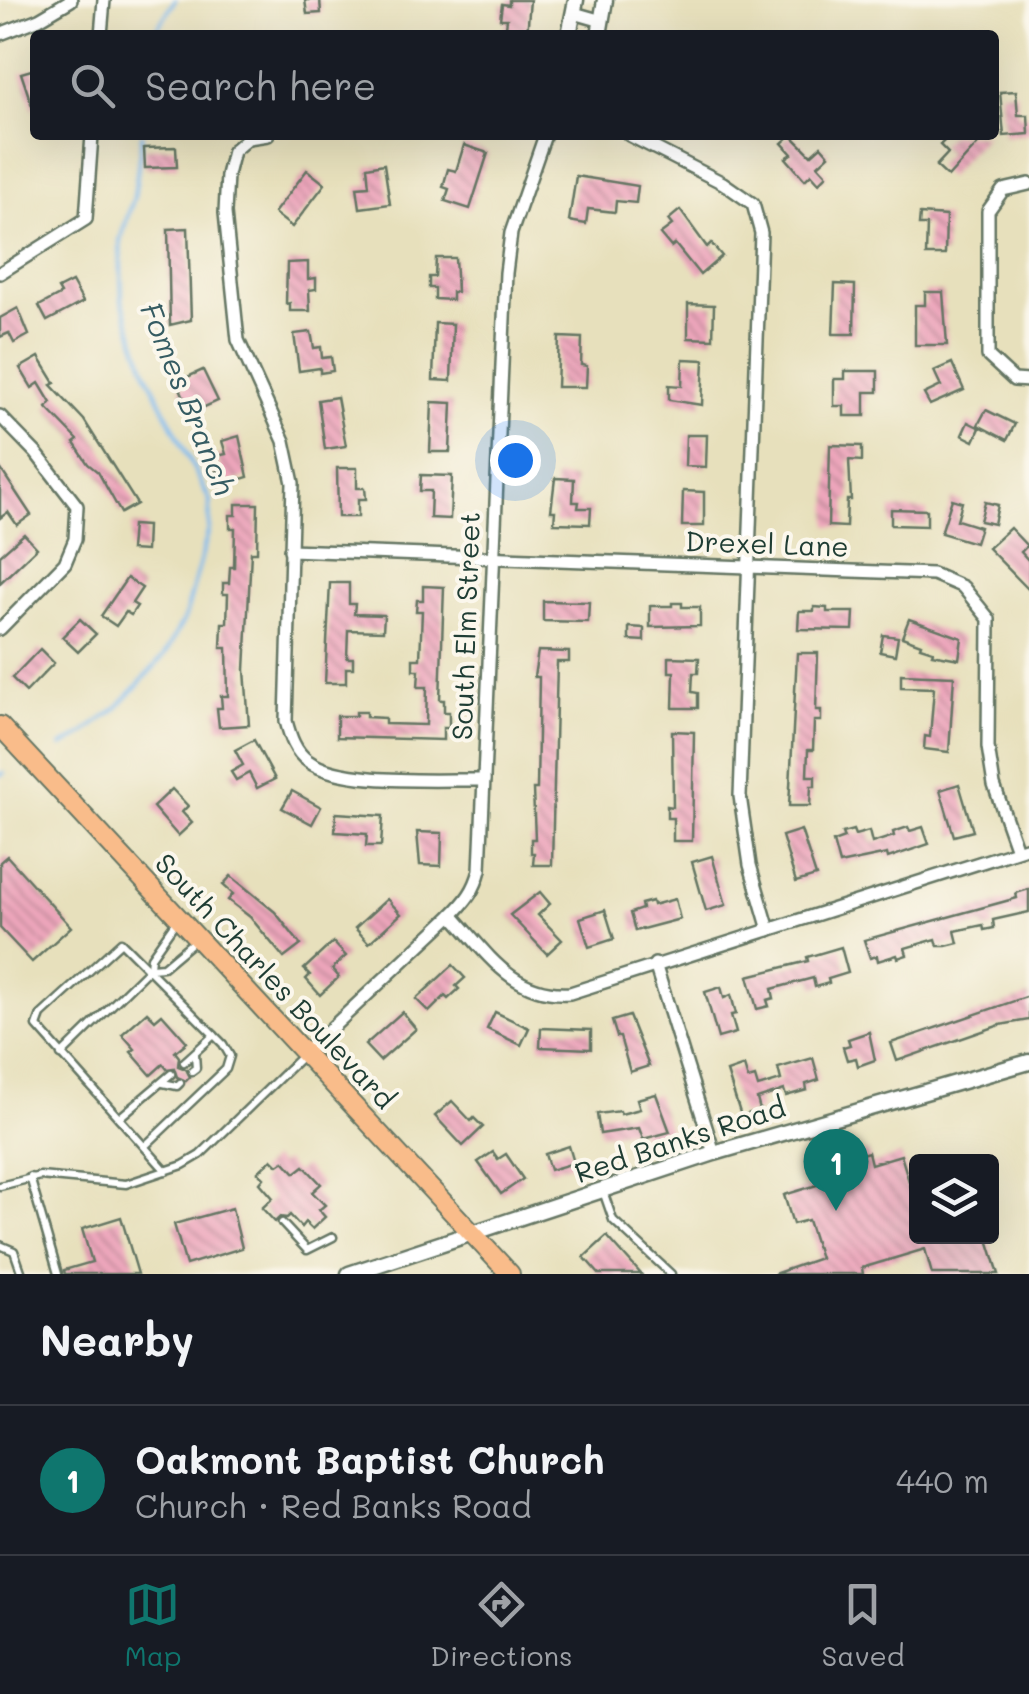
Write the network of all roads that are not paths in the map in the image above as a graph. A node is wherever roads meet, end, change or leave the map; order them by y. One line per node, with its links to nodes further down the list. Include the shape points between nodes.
1 (72, 0): 7 (street)
2 (104, 0): 6 (street)
3 (605, 0): 5 (street)
4 (575, 7): 5 (street)
5 (600, 28)
6 (101, 30)
7 (0, 34)
8 (92, 140): 13 (street, via 86,219)
9 (246, 140): 16 (street, via 233,152 225,213 238,340 284,441 293,482)
10 (543, 140): 17 (street, South Elm Street, via 511,233)
11 (639, 140): 18 (street, via 724,182 753,204 762,233)
12 (1029, 184): 14 (street, via 1003,190 988,211 988,356 1014,380)
13 (0, 273)
14 (1029, 381)
15 (0, 416): 19 (street, via 76,506 66,563)
16 (290, 550): 17 (street, Drexel Lane); 21 (street, via 286,721 293,744 308,761 357,777)
17 (494, 558): 18 (street, Drexel Lane); 21 (street, South Elm Street)
18 (749, 568): 22 (street, Drexel Lane, via 933,574 964,587 989,619 988,747 994,785); 25 (street, via 740,796 750,865)
19 (0, 629)
20 (0, 726): 24 (main road, South Charles Boulevard)
21 (484, 780): 23 (street, South Elm Street, via 480,870 470,896)
22 (1023, 849): 25 (street)
23 (452, 915): 27 (street, via 530,990 570,993); 31 (street, South Elm Street)
24 (178, 919): 26 (main road, South Charles Boulevard); 28 (lane, via 150,957)
25 (770, 930): 27 (street)
26 (197, 938): 28 (lane, via 164,967); 31 (main road, South Charles Boulevard)
27 (654, 964): 41 (street)
28 (150, 968): 29 (lane); 32 (lane); 32 (lane, via 126,942 117,942 54,1003 38,1026)
29 (214, 1035): 30 (lane); 40 (lane, via 228,1050 226,1069)
30 (195, 1052): 33 (lane); 35 (lane)
31 (305, 1052): 42 (lane, via 200,1154); 47 (main road, South Charles Boulevard)
32 (61, 1055): 39 (lane)
33 (184, 1062)
34 (1029, 1062): 41 (street, Red Banks Road)
35 (192, 1071)
36 (171, 1074): 37 (lane)
37 (162, 1082): 38 (lane); 39 (lane)
38 (180, 1084)
39 (120, 1118): 40 (lane)
40 (145, 1146): 42 (lane)
41 (714, 1153): 45 (street, Red Banks Road)
42 (166, 1171): 43 (lane, via 126,1184)
43 (30, 1177): 44 (lane); 51 (lane)
44 (0, 1186)
45 (603, 1190): 47 (street, Red Banks Road); 54 (lane, via 613,1220)
46 (282, 1223): 48 (lane, via 307,1250)
47 (473, 1234): 52 (street, Red Banks Road); 53 (main road, South Charles Boulevard)
48 (333, 1237)
49 (0, 1245): 50 (lane, via 14,1251)
50 (22, 1274)
51 (58, 1274)
52 (349, 1274)
53 (510, 1274)
54 (670, 1274)

